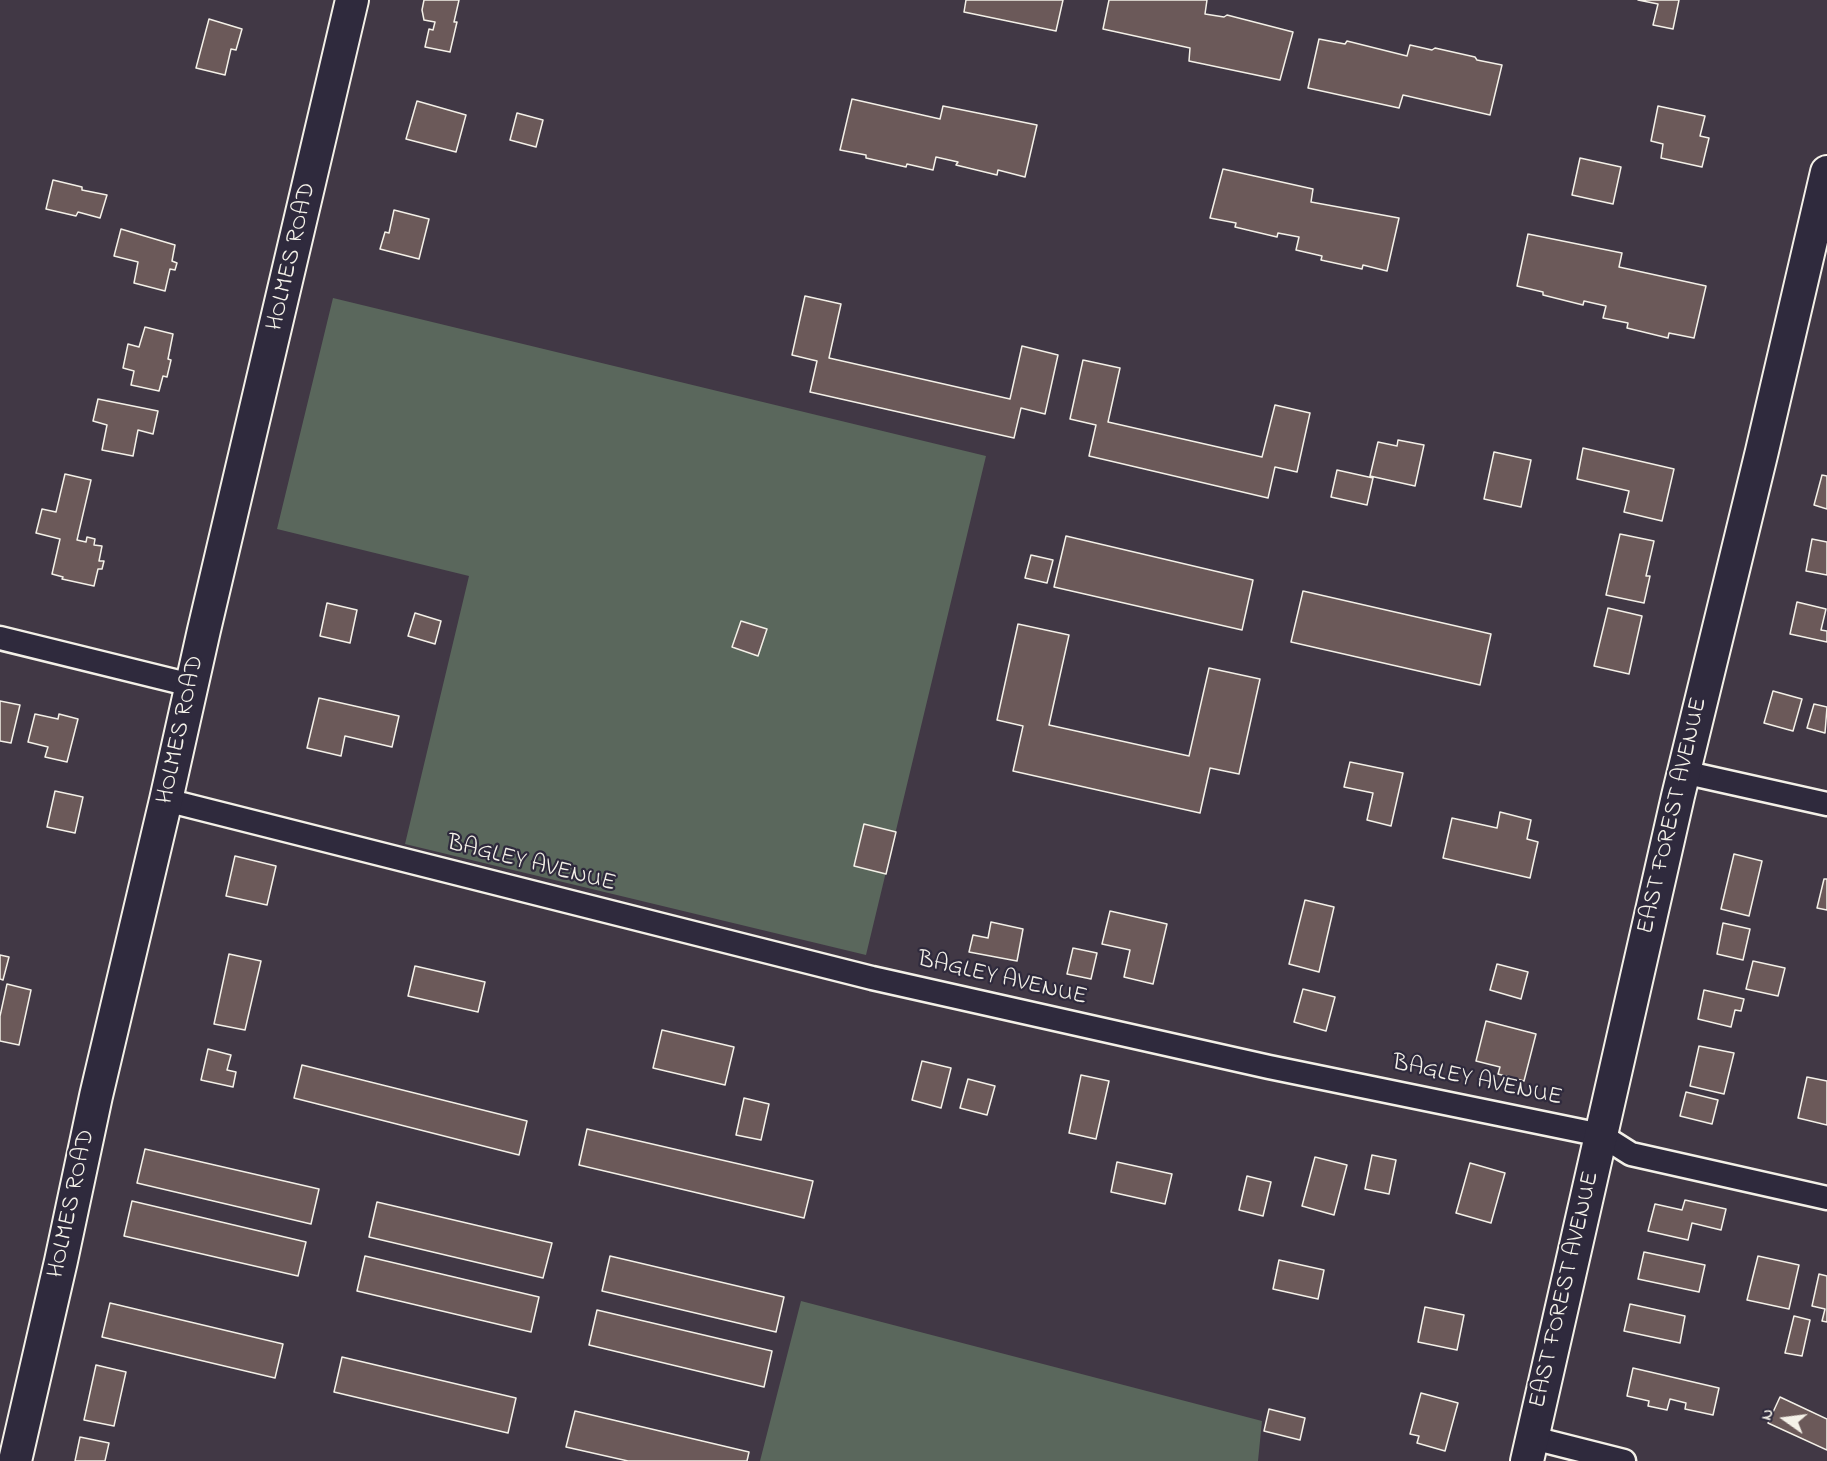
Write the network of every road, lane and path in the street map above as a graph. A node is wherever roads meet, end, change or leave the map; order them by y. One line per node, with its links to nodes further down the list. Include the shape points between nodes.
1 (352, 0): 4 (main road, HOLMES ROAD)
2 (1827, 172): 5 (main road, EAST FOREST AVENUE)
3 (0, 638): 4 (street)
4 (191, 685): 6 (main road, HOLMES ROAD)
5 (1683, 771): 7 (street); 8 (main road, EAST FOREST AVENUE)
6 (166, 800): 8 (street, BAGLEY AVENUE, via 872,978 1269,1067); 11 (main road, HOLMES ROAD)
7 (1827, 804)
8 (1601, 1135): 9 (street, BAGLEY AVENUE, via 1631,1154); 10 (main road, EAST FOREST AVENUE)
9 (1827, 1198)
10 (1530, 1450): 12 (street)
11 (15, 1461)
12 (1624, 1461)

